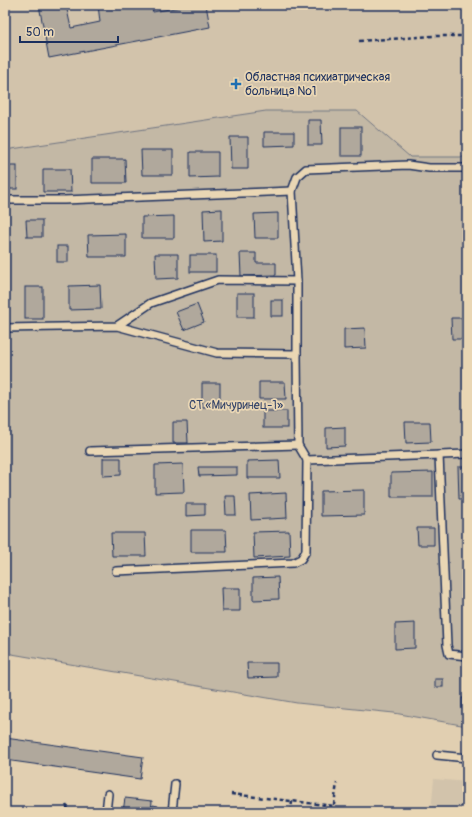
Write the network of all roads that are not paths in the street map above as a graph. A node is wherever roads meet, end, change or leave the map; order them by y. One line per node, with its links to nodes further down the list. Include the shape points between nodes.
1 (467, 168): 2 (lane, via 408,165 306,169 297,177)
2 (292, 191): 3 (lane); 4 (lane)
3 (5, 200)
4 (297, 281): 5 (lane, via 218,280 151,304); 7 (lane)
5 (117, 326): 6 (lane); 7 (lane, via 217,354)
6 (5, 328)
7 (297, 354): 8 (lane)
8 (298, 445): 9 (lane); 12 (lane)
9 (90, 451)
10 (467, 454): 11 (lane)
11 (439, 455): 12 (lane); 14 (lane, via 447,645 449,654)
12 (306, 460): 13 (lane, via 306,551 301,559 293,564)
13 (116, 571)
14 (467, 656)
15 (437, 755): 16 (lane)
16 (467, 758)
17 (175, 784): 20 (lane)
18 (108, 794): 19 (lane)
19 (106, 812)
20 (172, 812)

